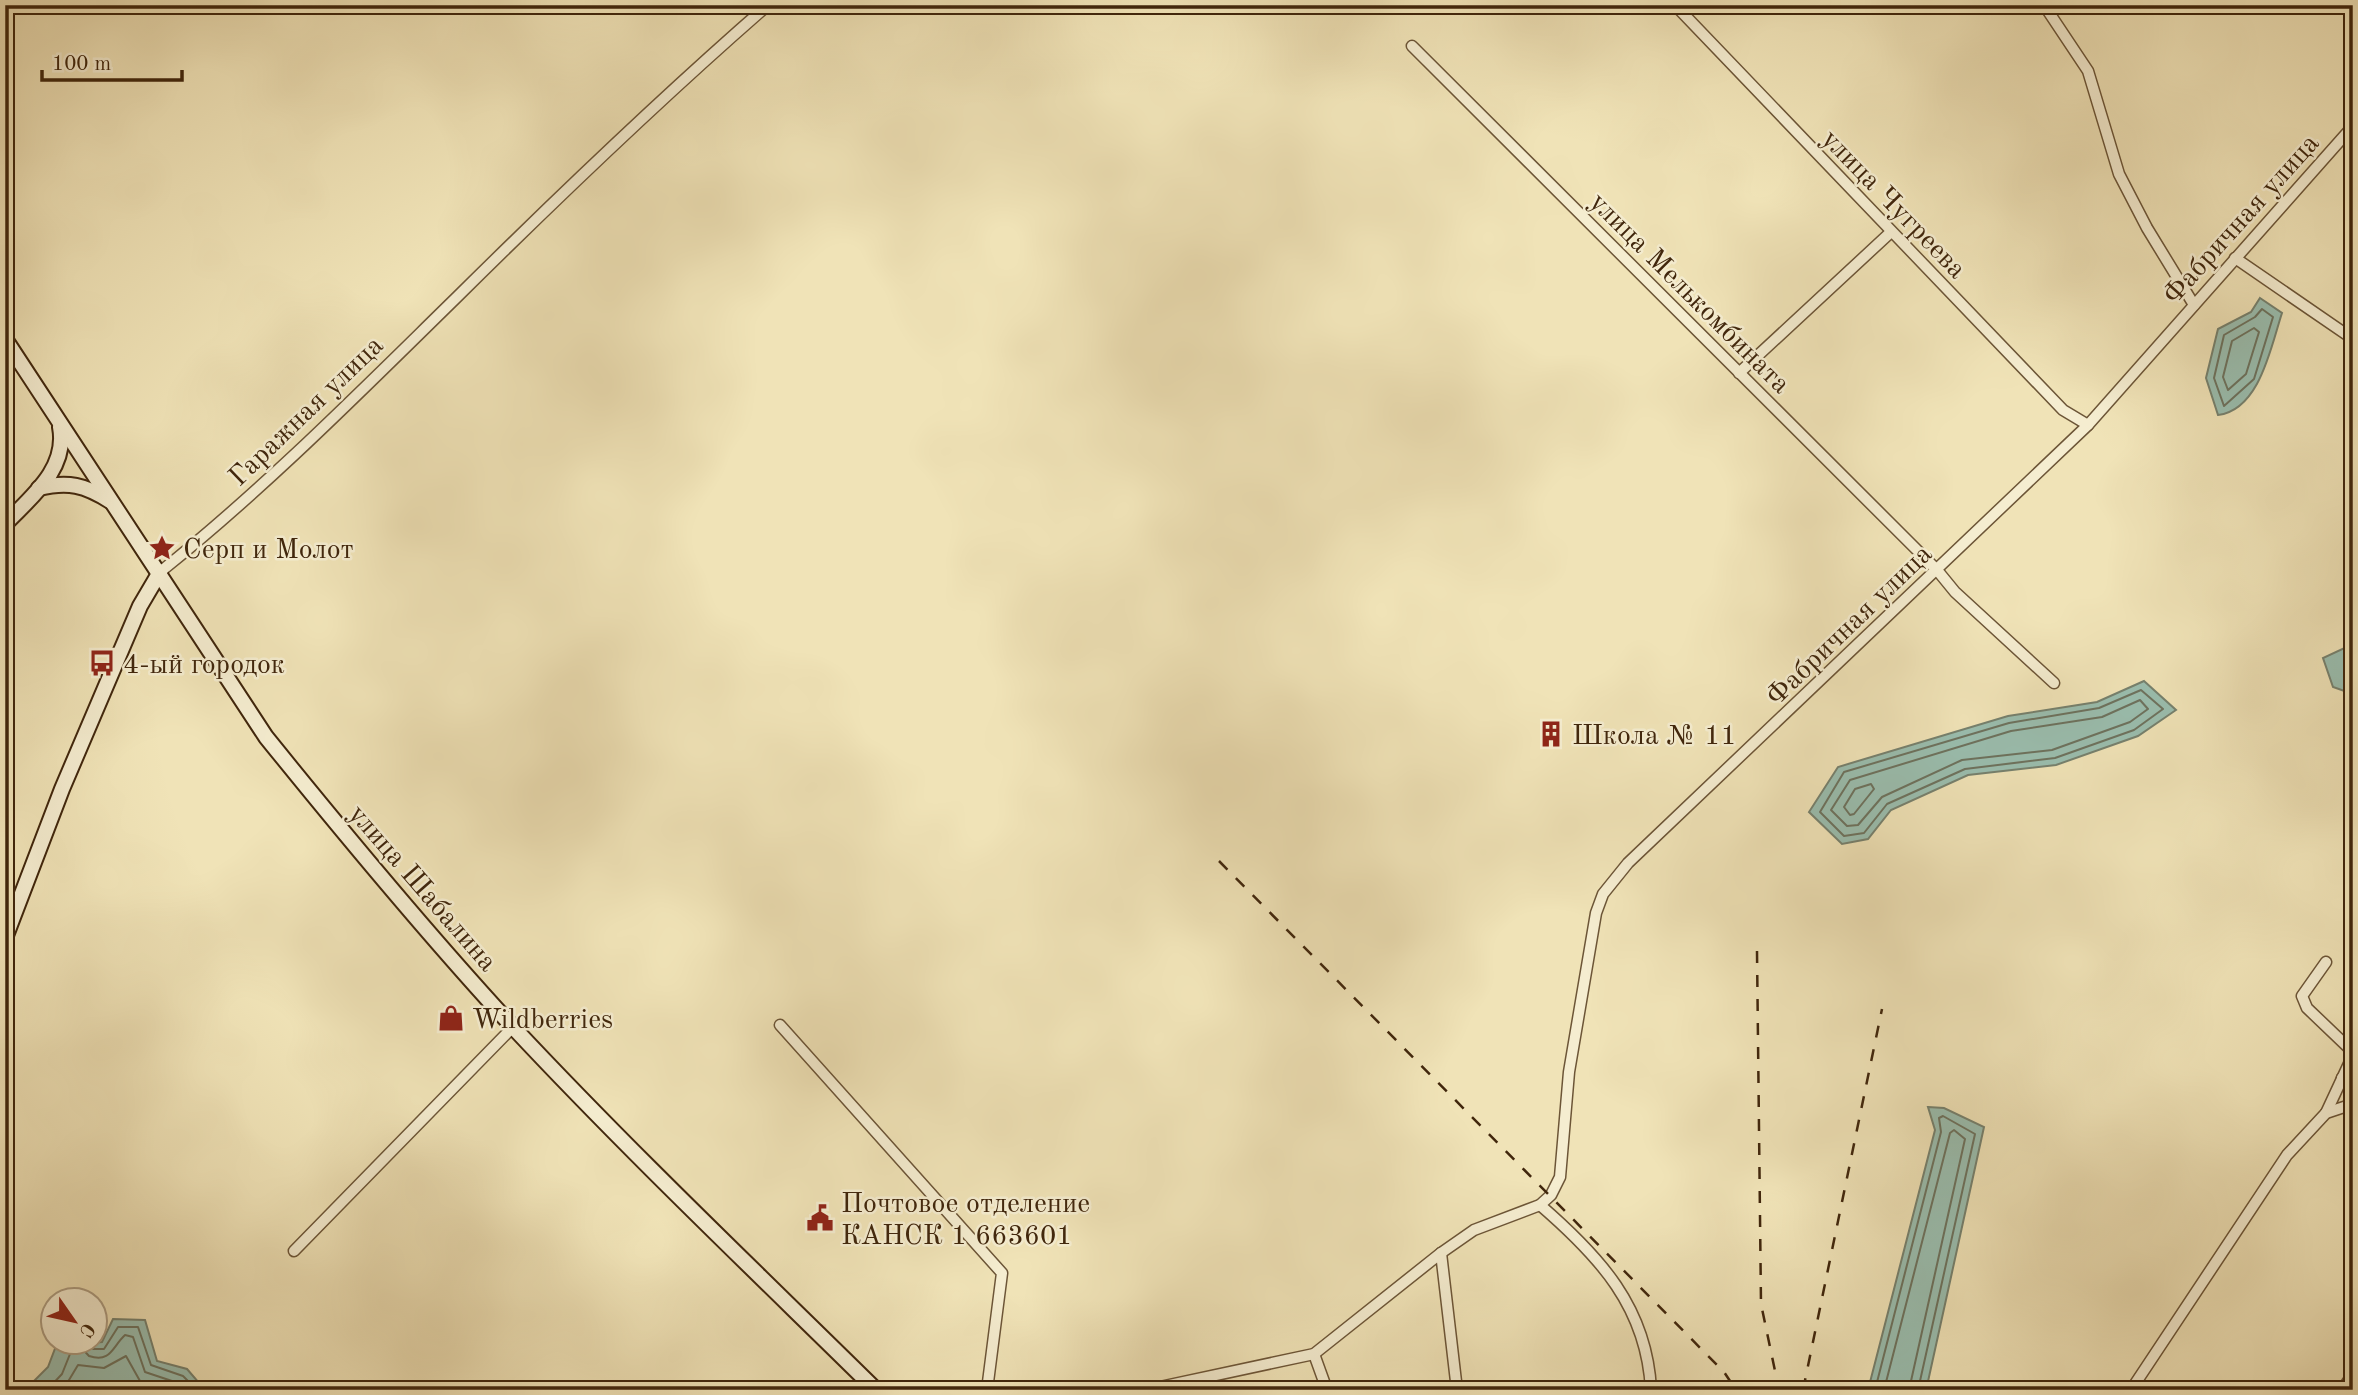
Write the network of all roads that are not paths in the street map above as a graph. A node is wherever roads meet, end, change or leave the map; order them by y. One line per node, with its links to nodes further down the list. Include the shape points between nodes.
1 (768, 5): 18 (street, Гаражная улица, via 582,174 233,513)
2 (1675, 5): 6 (street, улица Чугреева)
3 (2044, 5): 8 (street, via 2088,71 2119,174)
4 (1412, 46): 11 (street, улица Мелькомбината)
5 (2353, 126): 7 (street, Фабричная улица)
6 (1891, 233): 11 (street); 13 (street, улица Чугреева, via 2063,410)
7 (2235, 258): 8 (street, Фабричная улица); 10 (street)
8 (2194, 305): 13 (street, Фабричная улица)
9 (5, 339): 12 (street, улица Шабалина)
10 (2353, 339)
11 (1739, 373): 17 (street, улица Мелькомбината)
12 (59, 422): 14 (street, via 60,454); 15 (street, улица Шабалина)
13 (2088, 425): 17 (street, Фабричная улица)
14 (39, 488): 15 (street, via 81,485); 16 (street)
15 (114, 504): 18 (street, улица Шабалина)
16 (5, 524)
17 (1937, 570): 19 (street, улица Мелькомбината); 29 (street, Фабричная улица, via 1628,863 1603,894 1569,1072 1560,1177)
18 (160, 572): 20 (street, Гаражная улица, via 140,606 67,777); 23 (street, улица Шабалина, via 266,737 415,918)
19 (2054, 683)
20 (5, 938)
21 (2326, 962): 24 (street, via 2302,996 2307,1008)
22 (780, 1025): 35 (street, via 1002,1273)
23 (513, 1027): 30 (street); 34 (street, улица Шабалина)
24 (2353, 1054): 25 (street)
25 (2342, 1078): 26 (street); 28 (street)
26 (2353, 1085)
27 (2353, 1104): 28 (street)
28 (2326, 1113): 40 (street, via 2287,1155)
29 (1540, 1205): 31 (street, via 1492,1221); 39 (street, via 1582,1242 1616,1283 1649,1365)
30 (294, 1251)
31 (1441, 1252): 32 (street); 38 (street)
32 (1314, 1354): 36 (street); 37 (street)
33 (2353, 1374): 41 (street)
34 (876, 1390)
35 (987, 1390)
36 (1146, 1390)
37 (1327, 1390)
38 (1457, 1390)
39 (1651, 1390)
40 (2131, 1390)
41 (2342, 1390)

